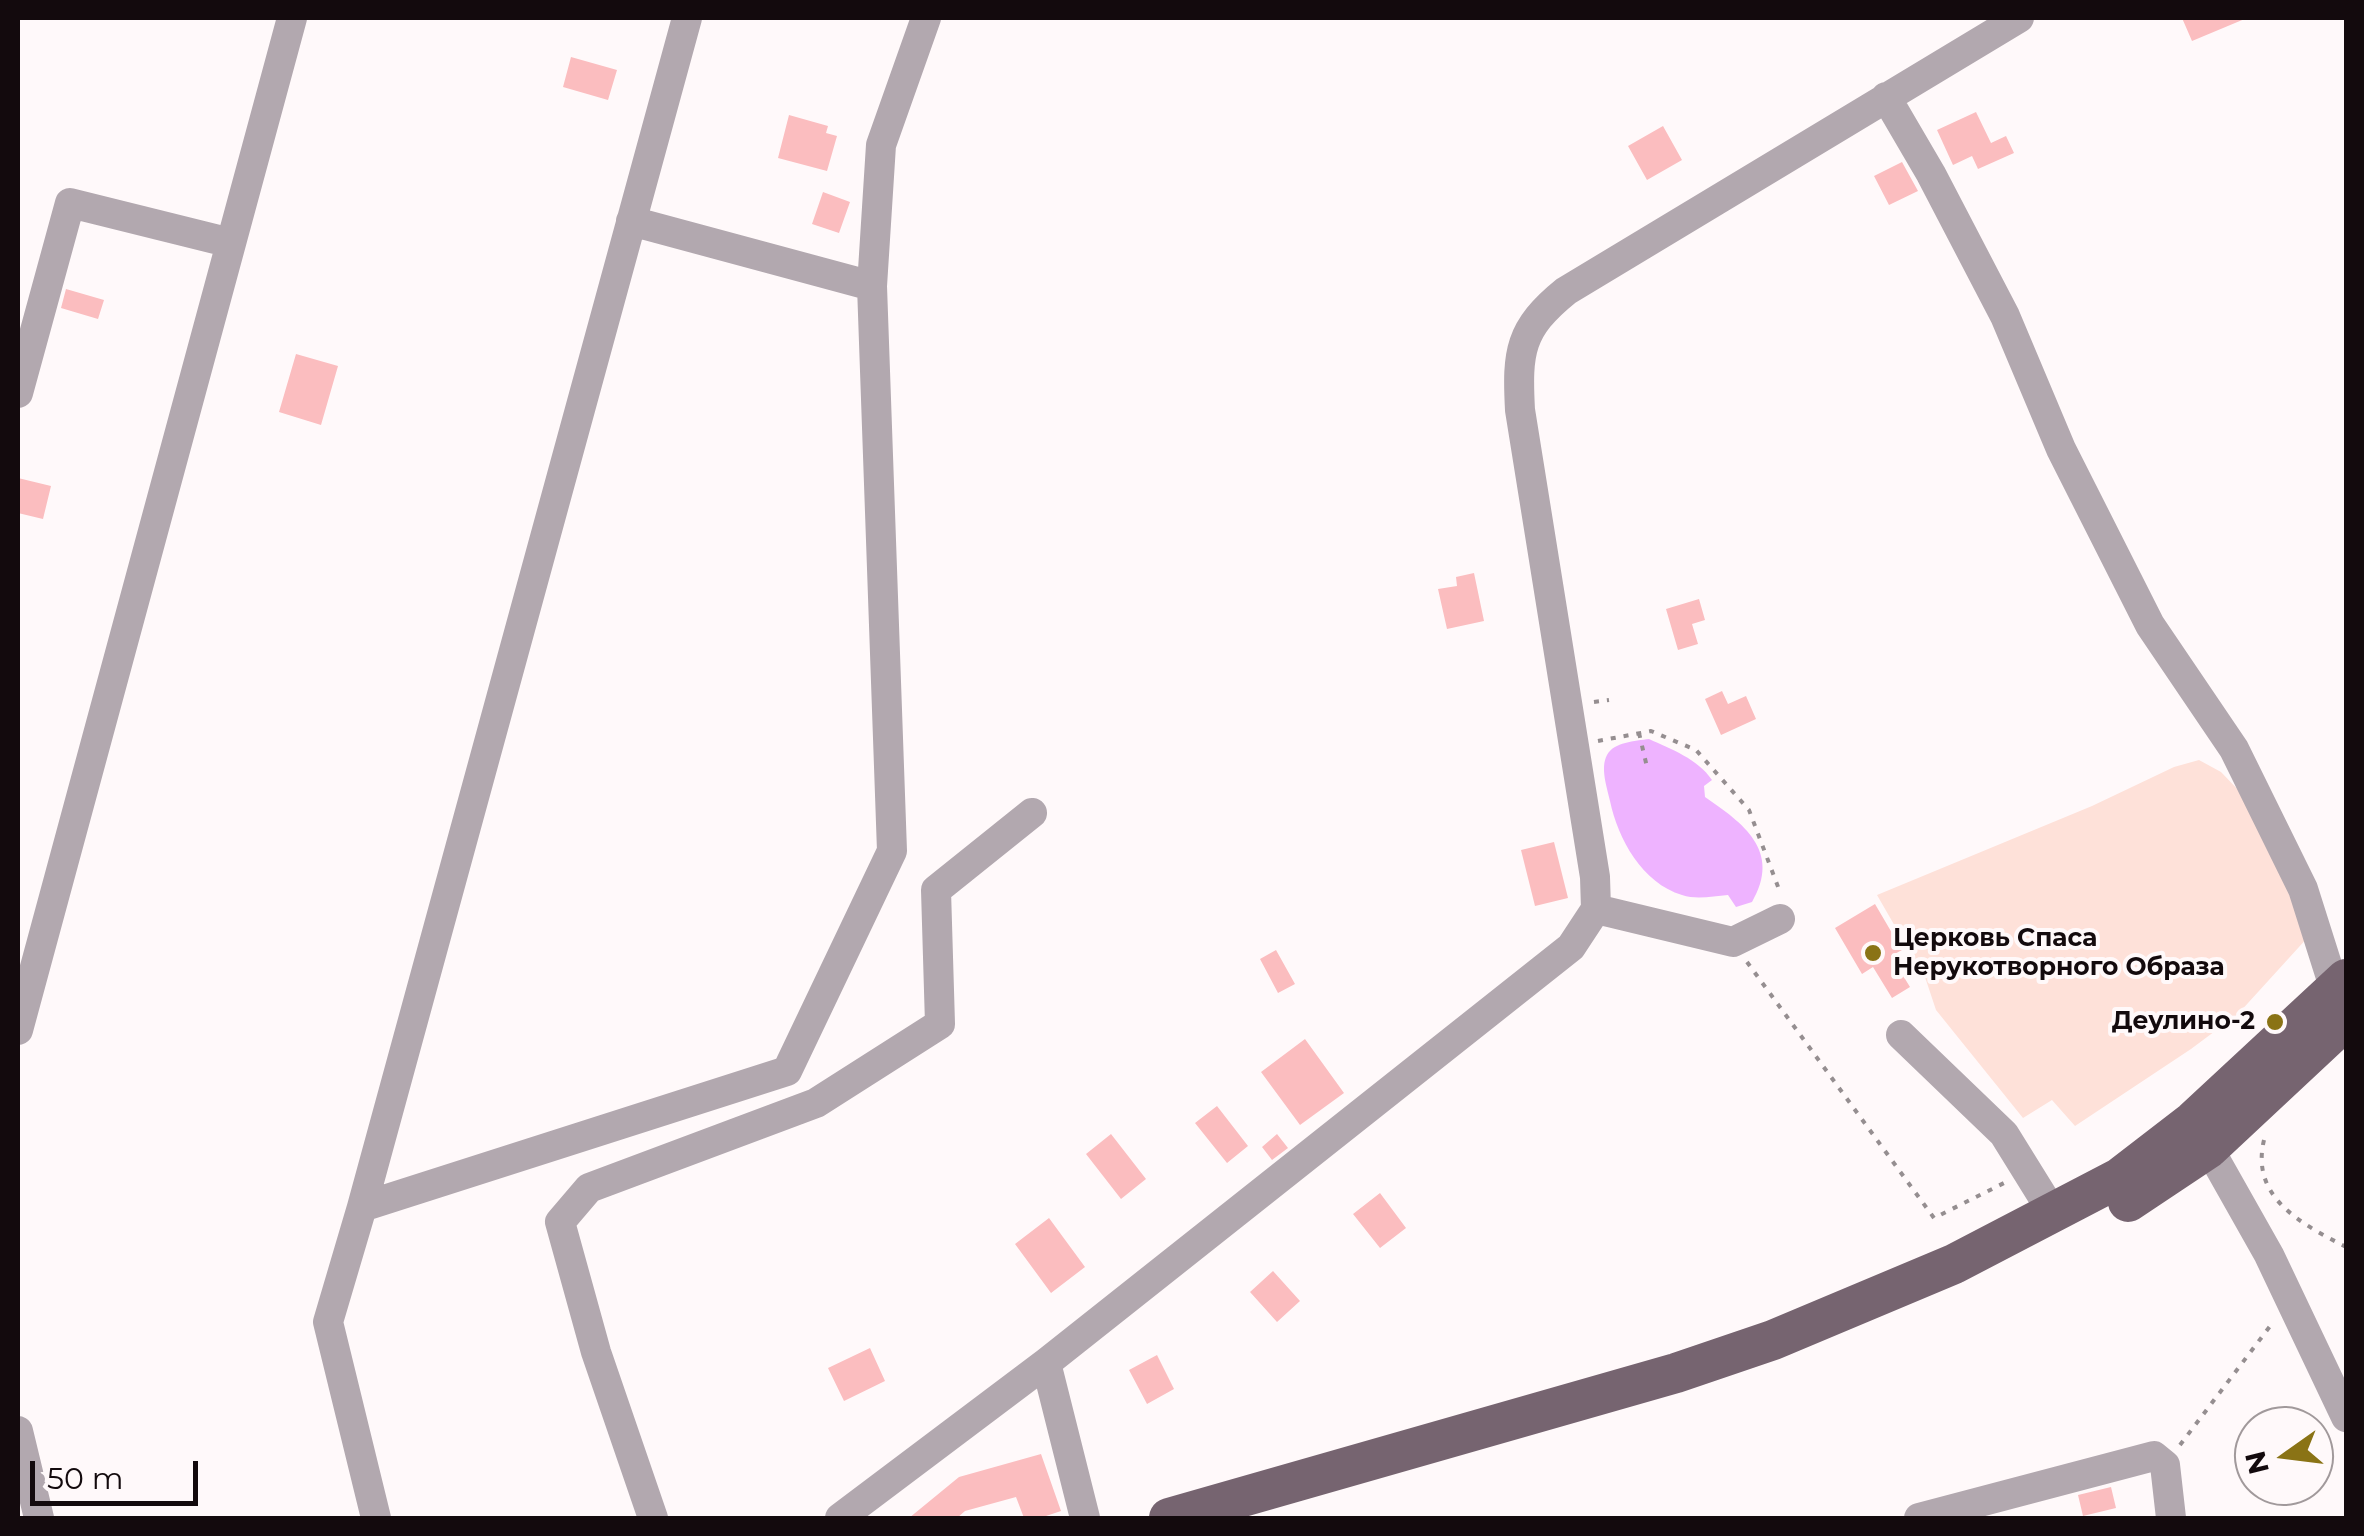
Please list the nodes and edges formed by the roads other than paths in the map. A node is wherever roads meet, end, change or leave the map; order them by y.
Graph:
1 (292, 18) edge
2 (687, 18) edge
3 (926, 18) edge
4 (2018, 18) edge
5 (1886, 96) junction
6 (630, 221) junction
7 (231, 243) junction
8 (872, 286) junction
9 (18, 393) edge
10 (1032, 813) dead end
11 (1596, 909) junction
12 (1780, 919) road end
13 (2343, 996) edge
14 (18, 1030) edge
15 (1901, 1035) dead end
16 (2201, 1134) junction
17 (362, 1207) junction
18 (2053, 1214) junction
19 (1046, 1363) junction
20 (2346, 1417) edge
21 (18, 1431) edge
22 (39, 1518) edge
23 (376, 1518) edge
24 (654, 1518) edge
25 (840, 1518) edge
26 (1085, 1518) edge
27 (1169, 1518) edge
28 (1247, 1518) edge
29 (1919, 1518) edge
30 (2171, 1518) edge

1 - 7 street
2 - 6 street
3 - 8 street
4 - 5 street
5 - 11 street
5 - 13 street
6 - 8 street
6 - 17 street
7 - 9 street
7 - 14 street
8 - 17 street
10 - 24 street
11 - 12 street
11 - 19 street
13 - 16 main road
15 - 18 street
16 - 18 main road
16 - 20 street
16 - 28 main road
17 - 23 street
18 - 27 main road
19 - 25 street
19 - 26 street
21 - 22 street
29 - 30 street

